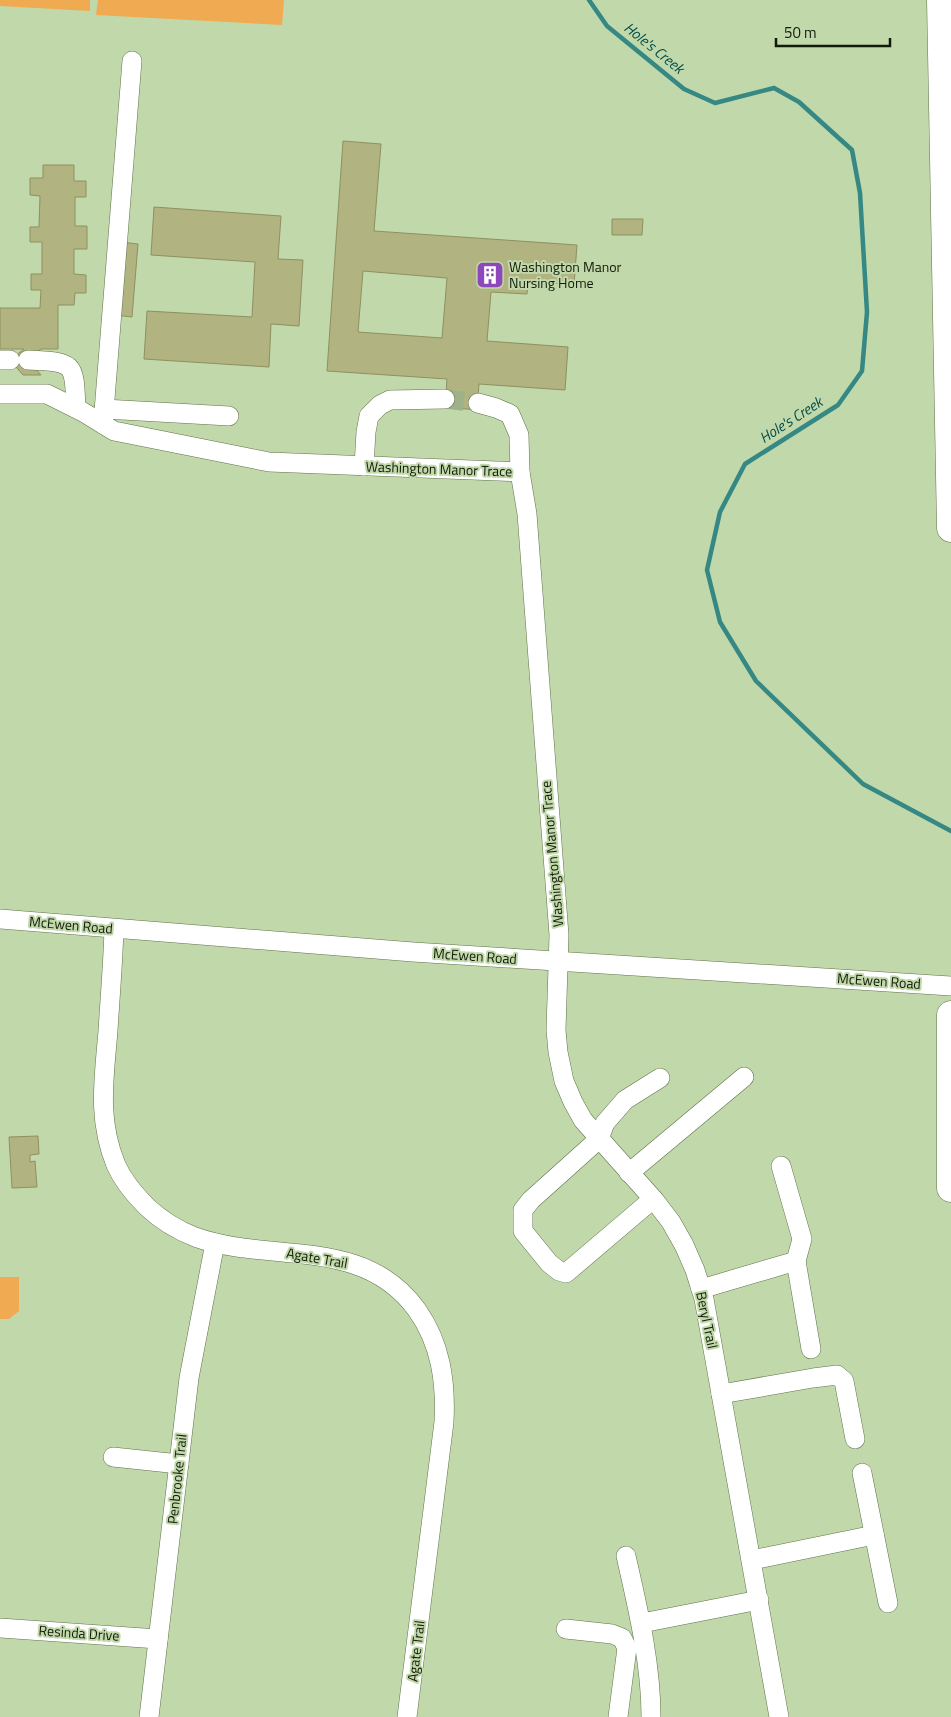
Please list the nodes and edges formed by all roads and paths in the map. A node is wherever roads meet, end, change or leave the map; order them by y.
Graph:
1 (941, 0) edge
2 (132, 61) dead end
3 (13, 360) edge
4 (0, 394) edge
5 (446, 399) tunnel mouth
6 (478, 403) tunnel mouth
7 (76, 408) junction
8 (229, 416) dead end
9 (103, 417) junction
10 (364, 466) junction
11 (520, 472) junction
12 (951, 528) edge
13 (0, 919) edge
14 (114, 929) junction
15 (558, 961) junction
16 (951, 986) edge
17 (951, 1015) edge
18 (744, 1077) dead end
19 (660, 1078) dead end
20 (599, 1139) junction
21 (781, 1166) dead end
22 (629, 1173) junction
23 (951, 1188) edge
24 (653, 1200) junction
25 (215, 1243) junction
26 (796, 1261) junction
27 (701, 1290) junction
28 (811, 1349) dead end
29 (721, 1394) junction
30 (855, 1440) dead end
31 (113, 1457) dead end
32 (179, 1464) junction
33 (862, 1473) dead end
34 (874, 1535) junction
35 (626, 1556) dead end
36 (752, 1560) junction
37 (759, 1600) junction
38 (888, 1603) dead end
39 (642, 1623) junction
40 (0, 1628) edge
41 (566, 1629) dead end
42 (158, 1638) junction
43 (149, 1717) edge
44 (407, 1717) edge
45 (618, 1717) edge
46 (651, 1717) edge
47 (779, 1717) edge

1 - 12 highway
2 - 9 street
3 - 7 street
4 - 7 street, Washington Manor Trace
5 - 10 street
6 - 11 street
7 - 9 street, Washington Manor Trace
8 - 9 street
9 - 10 street, Washington Manor Trace
10 - 11 street, Washington Manor Trace
11 - 15 street, Washington Manor Trace
13 - 14 street, McEwen Road
14 - 15 street, McEwen Road
14 - 25 street, Agate Trail
15 - 16 street, McEwen Road
15 - 20 street, Beryl Trail
17 - 23 highway
18 - 22 street
19 - 20 street
20 - 22 street, Beryl Trail
20 - 24 street
21 - 26 street
22 - 24 street, Beryl Trail
24 - 27 street, Beryl Trail
25 - 32 street, Penbrooke Trail
25 - 44 street, Agate Trail
26 - 27 street
26 - 28 street
27 - 29 street, Beryl Trail
29 - 30 street
29 - 36 street, Beryl Trail
31 - 32 street
32 - 42 street, Penbrooke Trail
33 - 34 street
34 - 36 street
34 - 38 street
35 - 39 street
36 - 37 street, Beryl Trail
37 - 39 street
37 - 47 street, Beryl Trail
39 - 46 street
40 - 42 street, Resinda Drive
41 - 45 street
42 - 43 street, Penbrooke Trail

